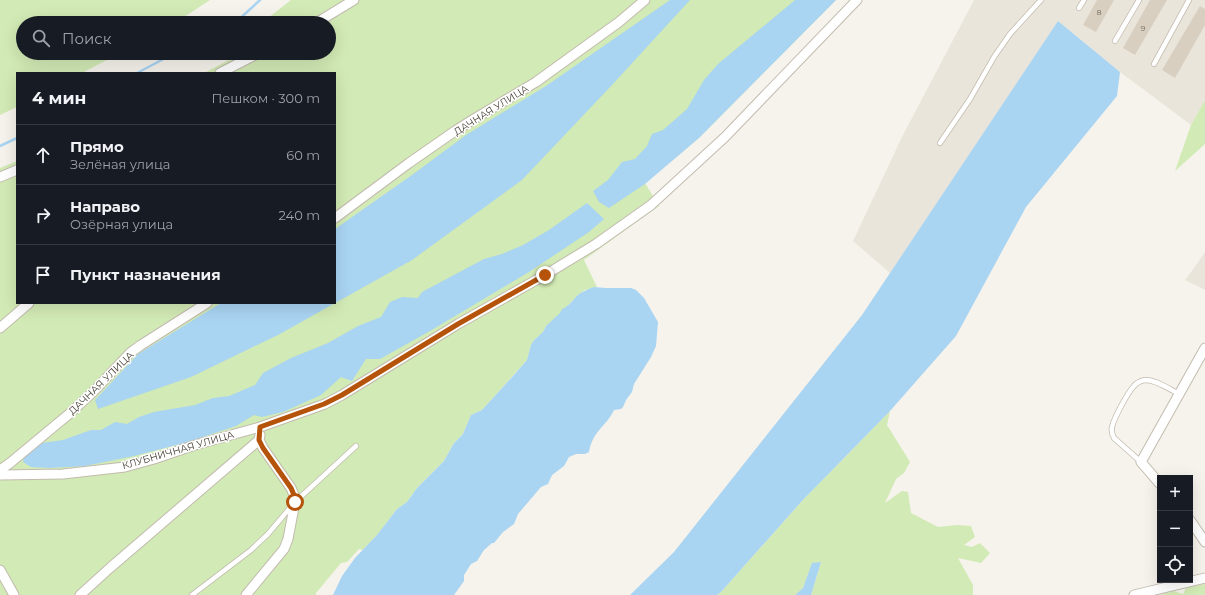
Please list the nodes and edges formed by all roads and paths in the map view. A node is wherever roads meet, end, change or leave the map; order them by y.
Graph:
1 (354, 0) edge
2 (645, 0) edge
3 (858, 0) edge
4 (1041, 0) edge
5 (1084, 0) edge
6 (1139, 0) edge
7 (1190, 0) edge
8 (1080, 8) dead end
9 (328, 16) edge
10 (1115, 41) dead end
11 (245, 60) edge
12 (1154, 64) dead end
13 (222, 72) edge
14 (940, 143) dead end
15 (16, 170) edge
16 (0, 177) edge
17 (336, 217) edge
18 (28, 304) edge
19 (205, 304) edge
20 (0, 328) edge
21 (1205, 348) edge
22 (1179, 394) junction
23 (260, 427) junction
24 (259, 440) junction
25 (356, 446) dead end
26 (1141, 462) junction
27 (0, 470) edge
28 (0, 475) edge
29 (1157, 481) edge
30 (295, 502) junction
31 (1193, 524) edge
32 (1205, 542) edge
33 (0, 570) edge
34 (1205, 578) edge
35 (14, 595) edge
36 (80, 595) edge
37 (192, 595) edge
38 (246, 595) edge
39 (1134, 595) edge

1 - 9 street
2 - 17 street, ДАЧНАЯ УЛИЦА
3 - 23 street, КЛУБНИЧНАЯ УЛИЦА
4 - 14 lane
5 - 8 lane
6 - 10 lane
7 - 12 lane
11 - 13 street
15 - 16 street
18 - 20 street
19 - 27 street, ДАЧНАЯ УЛИЦА
21 - 22 street
22 - 26 street
22 - 26 lane
23 - 24 street
23 - 28 street, КЛУБНИЧНАЯ УЛИЦА
24 - 30 street
24 - 36 street
25 - 30 lane
26 - 29 street
30 - 37 lane
30 - 38 street
31 - 32 street
33 - 35 street
34 - 39 street

